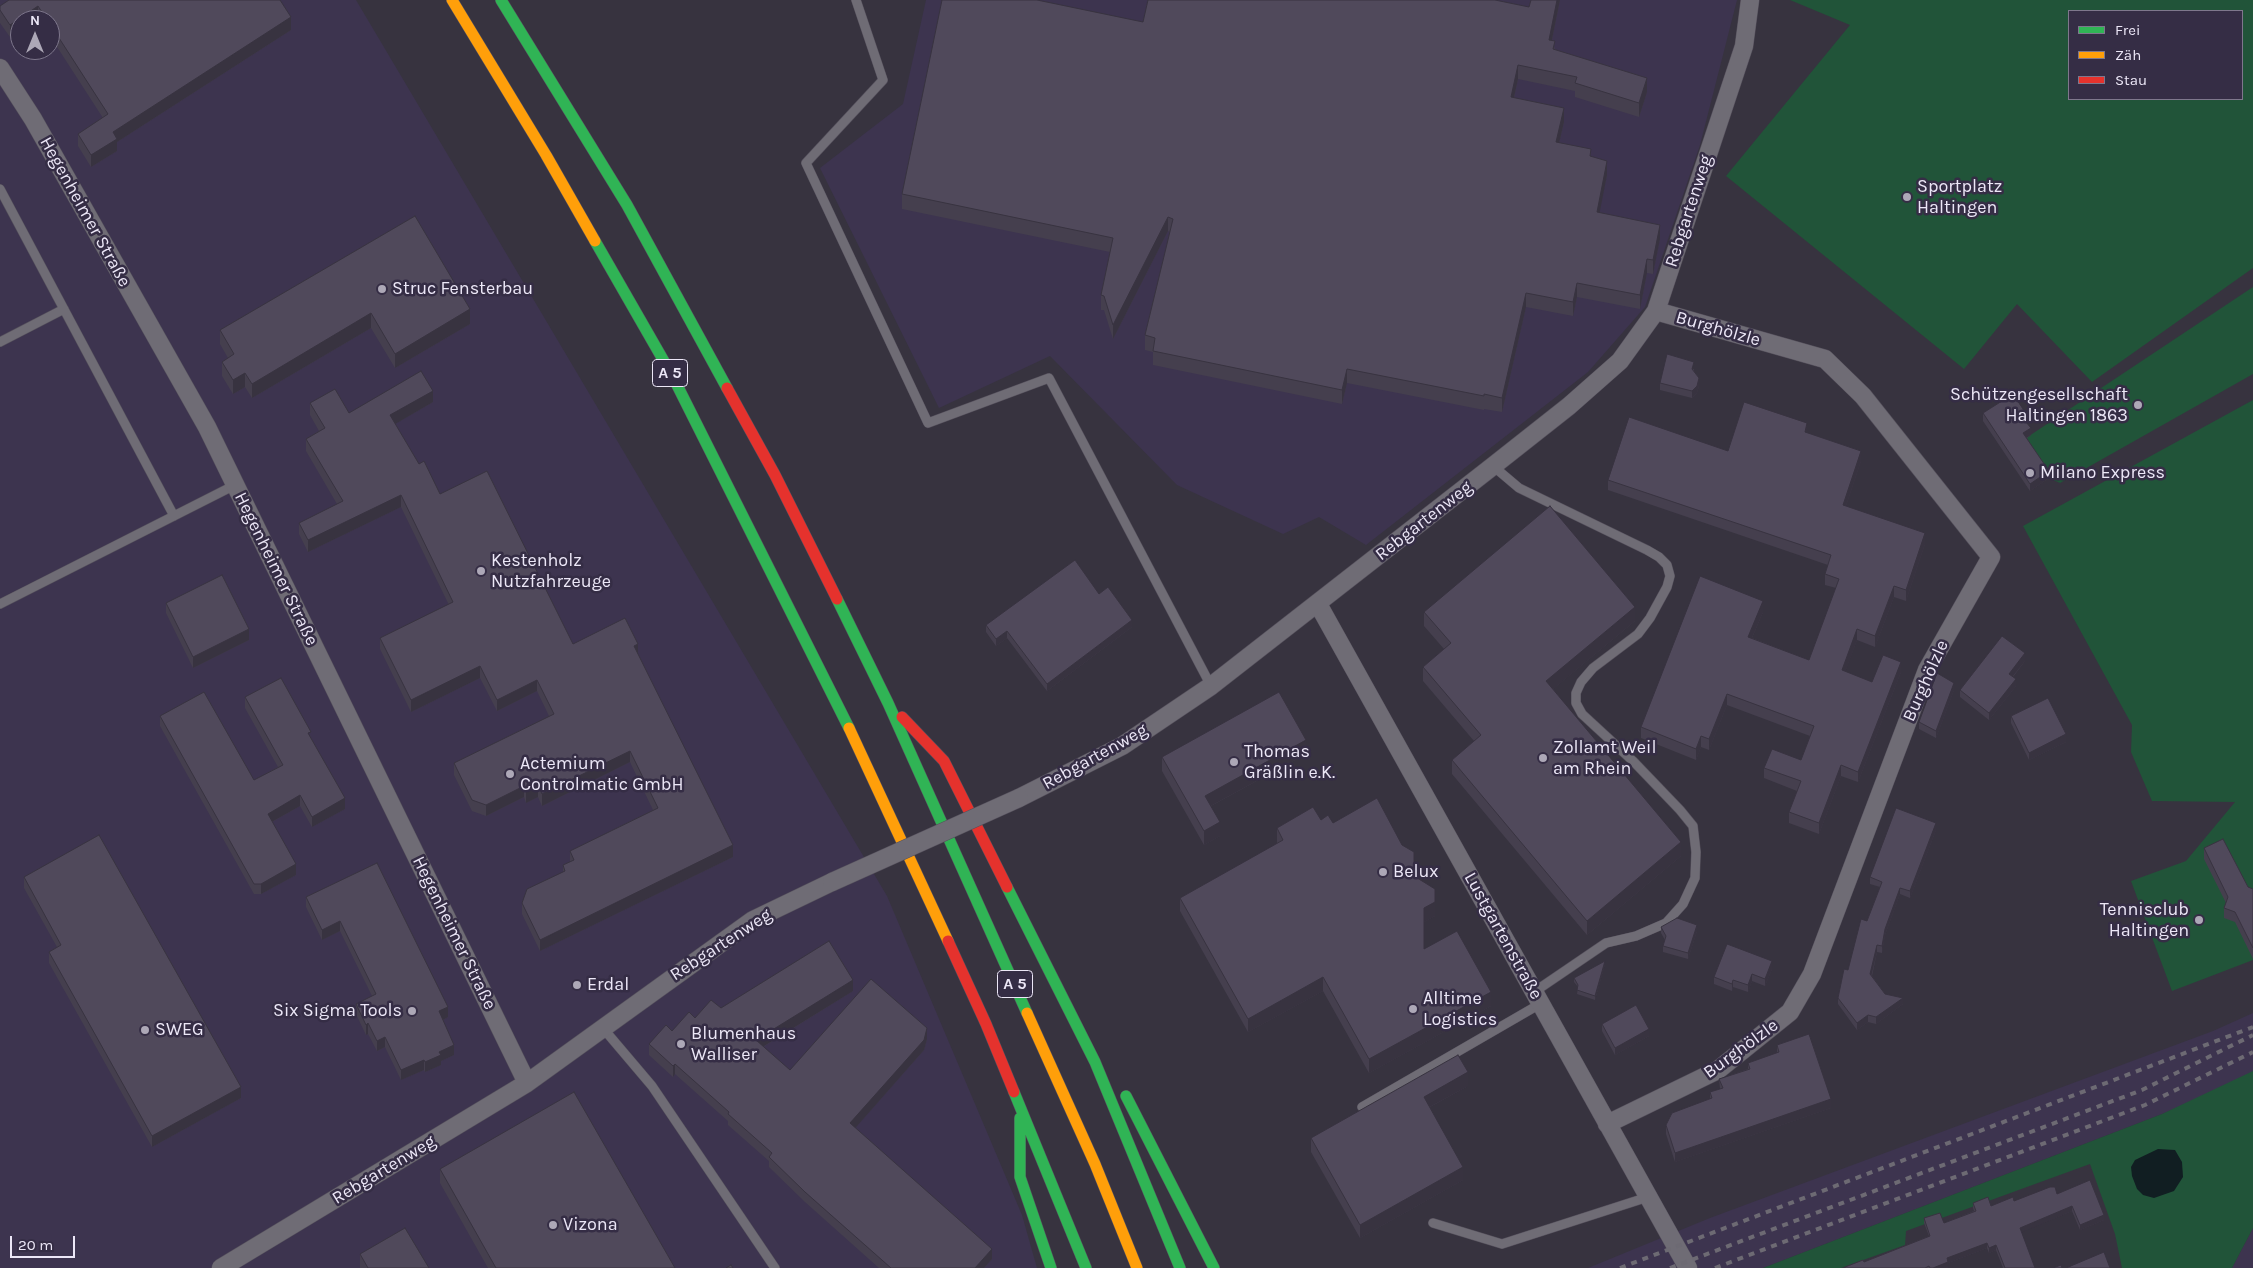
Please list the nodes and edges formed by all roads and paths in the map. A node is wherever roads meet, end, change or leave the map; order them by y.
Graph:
1 (452, 0) edge
2 (501, 0) edge
3 (856, 0) edge
4 (1750, 0) edge
5 (0, 68) edge
6 (0, 189) edge
7 (64, 309) junction
8 (1656, 311) junction
9 (0, 342) edge
10 (1493, 466) junction
11 (235, 485) junction
12 (174, 516) junction
13 (0, 604) edge
14 (1318, 604) junction
15 (1212, 686) junction
16 (888, 703) junction
17 (1537, 998) junction
18 (602, 1027) junction
19 (1095, 1062) junction
20 (527, 1083) junction
21 (1020, 1104) junction
22 (1362, 1107) edge
23 (1607, 1124) junction
24 (1648, 1197) junction
25 (1433, 1223) dead end
26 (221, 1268) edge
27 (775, 1268) edge
28 (1052, 1268) edge
29 (1086, 1268) edge
30 (1137, 1268) edge
31 (1180, 1268) edge
32 (1214, 1268) edge
33 (1688, 1268) edge

1 - 21 highway, A 5
2 - 16 highway, A 5
3 - 15 lane
4 - 8 street, Rebgartenweg
5 - 11 street, Hegenheimer Straße
6 - 7 lane
7 - 9 lane
7 - 12 lane
8 - 10 street, Rebgartenweg
8 - 23 street, Burghölzle
10 - 14 street, Rebgartenweg
10 - 17 lane
11 - 12 lane
11 - 20 street, Hegenheimer Straße
12 - 13 lane
14 - 15 street, Rebgartenweg
14 - 17 street, Lustgartenstraße
15 - 18 street, Rebgartenweg, bridge
16 - 19 highway
16 - 30 highway, A 5
17 - 22 lane
17 - 23 street, Lustgartenstraße
18 - 20 street, Rebgartenweg
18 - 27 lane
19 - 31 highway
19 - 32 highway
20 - 26 street, Rebgartenweg
21 - 28 highway
21 - 29 highway, A 5
23 - 24 street, Lustgartenstraße
24 - 25 lane
24 - 33 street, Lustgartenstraße

